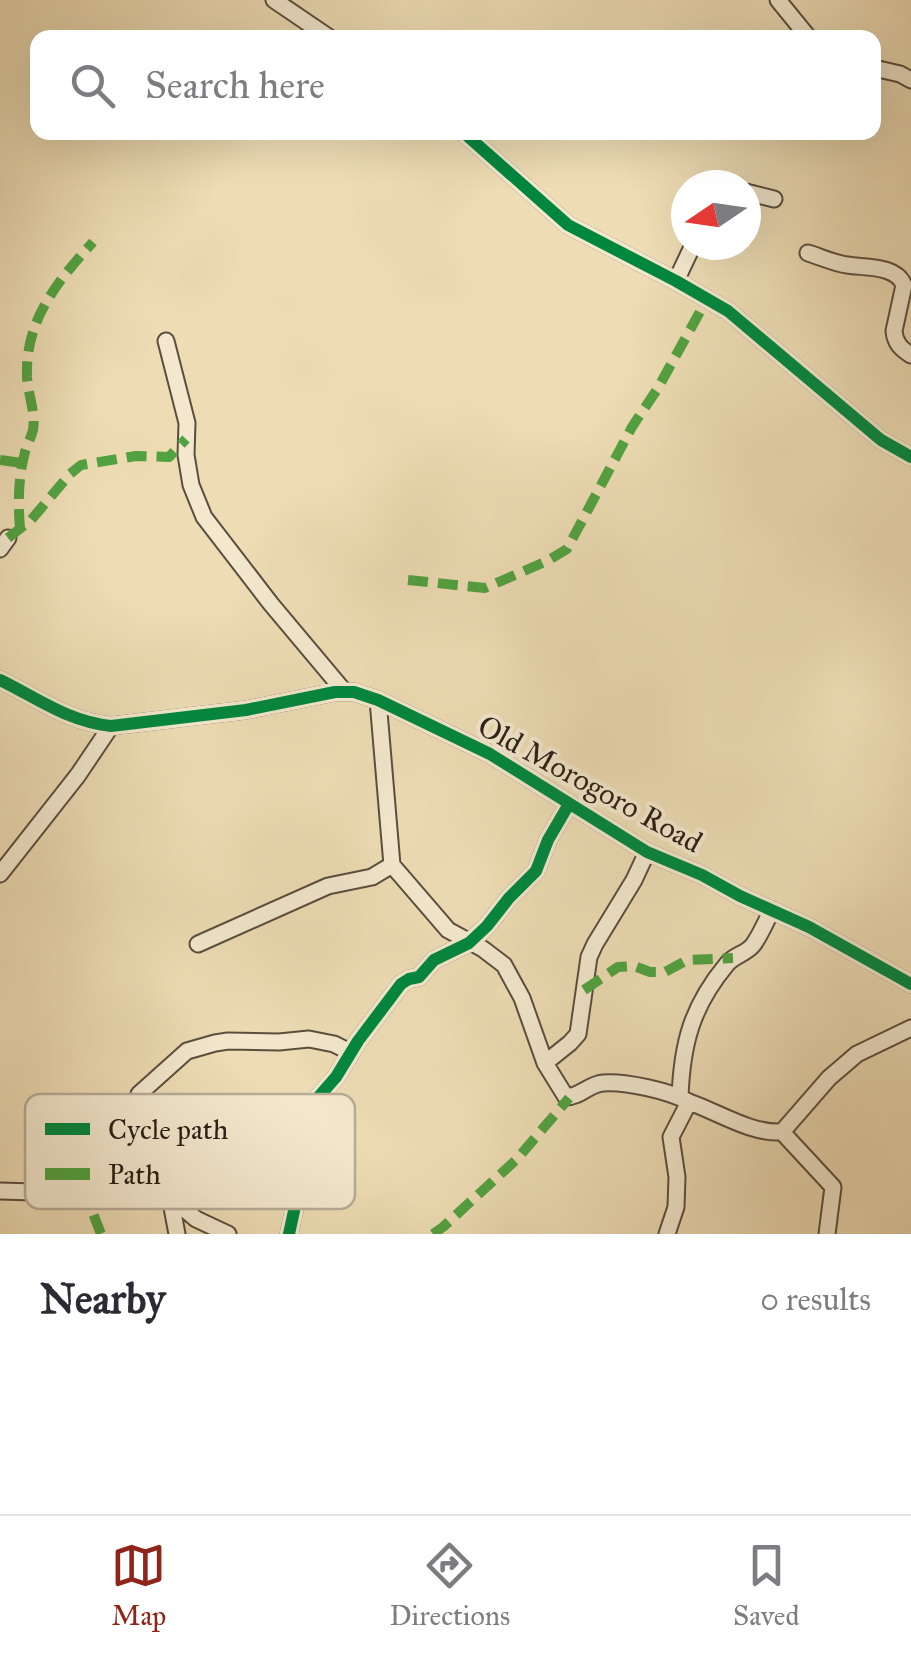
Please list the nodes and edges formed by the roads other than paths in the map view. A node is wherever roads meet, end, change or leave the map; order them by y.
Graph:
1 (274, 0) edge
2 (778, 0) edge
3 (318, 30) edge
4 (802, 30) edge
5 (881, 70) edge
6 (911, 80) edge
7 (472, 140) edge
8 (761, 196) edge
9 (774, 199) dead end
10 (808, 253) dead end
11 (686, 260) edge
12 (676, 281) junction
13 (166, 341) dead end
14 (911, 355) edge
15 (911, 457) edge
16 (0, 680) edge
17 (344, 691) junction
18 (378, 700) junction
19 (110, 726) junction
20 (569, 804) junction
21 (647, 852) junction
22 (392, 864) junction
23 (0, 874) edge
24 (772, 910) junction
25 (468, 943) junction
26 (198, 944) dead end
27 (911, 984) edge
28 (911, 1028) edge
29 (350, 1052) junction
30 (545, 1063) junction
31 (139, 1094) dead end
32 (322, 1094) edge
33 (684, 1100) junction
34 (782, 1132) junction
35 (0, 1191) edge
36 (25, 1192) edge
37 (172, 1209) edge
38 (184, 1209) edge
39 (294, 1209) edge
40 (177, 1234) edge
41 (228, 1234) edge
42 (289, 1234) edge
43 (666, 1234) edge
44 (827, 1234) edge

1 - 3 street
2 - 4 street
5 - 6 street
7 - 12 street
8 - 9 street
10 - 14 street
11 - 12 street
12 - 15 street
13 - 17 street
16 - 19 street, Old Morogoro Road
17 - 18 street, Old Morogoro Road
17 - 19 street, Old Morogoro Road
18 - 20 street, Old Morogoro Road
18 - 22 street
19 - 23 street
20 - 21 street, Old Morogoro Road
20 - 25 street
21 - 24 street, Old Morogoro Road
21 - 30 street
22 - 25 street
22 - 26 street
24 - 27 street, Old Morogoro Road
24 - 33 street
25 - 29 street
25 - 30 street
28 - 34 street
29 - 31 street
29 - 32 street
30 - 33 street
33 - 34 street
33 - 43 street
34 - 44 street
35 - 36 street
37 - 40 street
38 - 41 street
39 - 42 street

